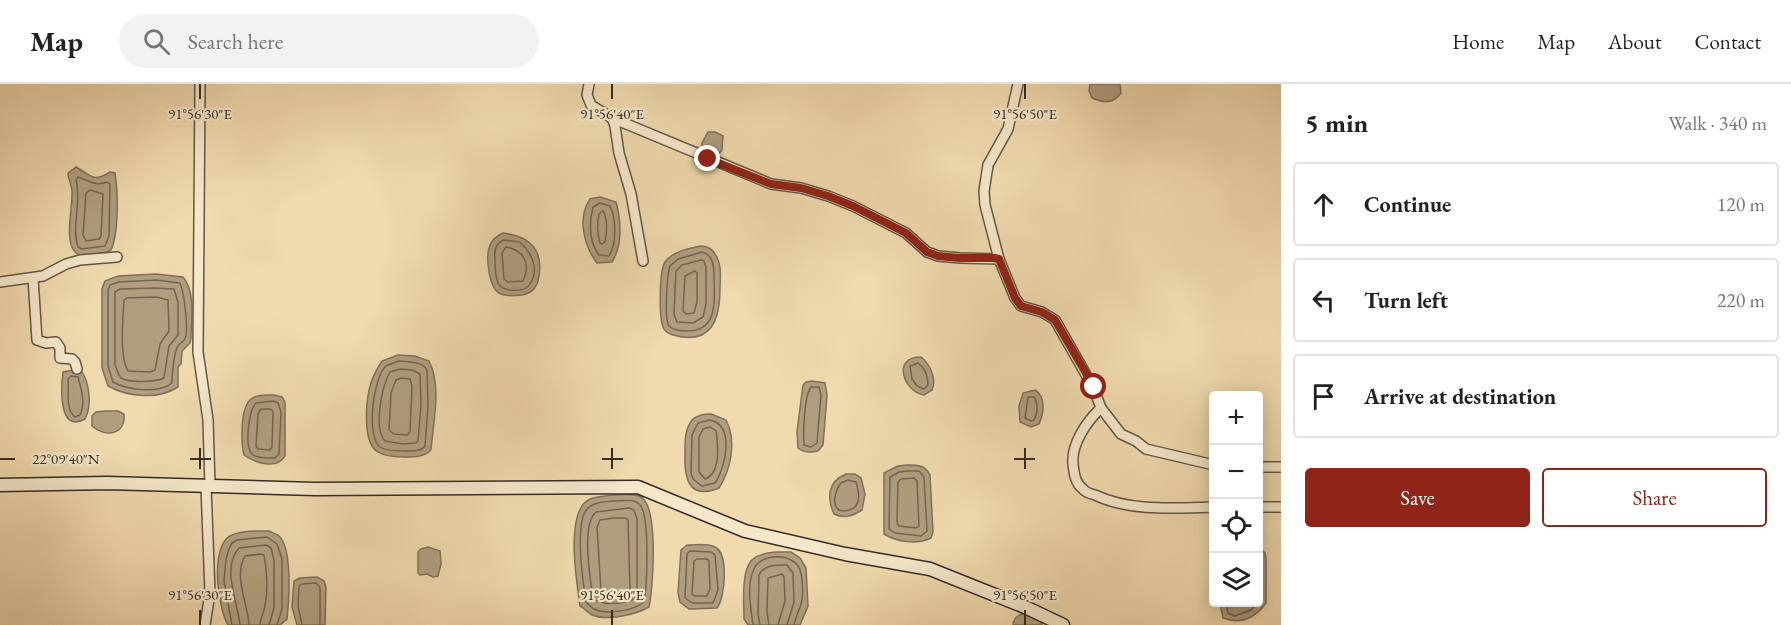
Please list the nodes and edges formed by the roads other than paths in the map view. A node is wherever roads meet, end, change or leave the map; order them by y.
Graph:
1 (200, 84) edge
2 (589, 84) edge
3 (1018, 84) edge
4 (612, 118) junction
5 (117, 257) dead end
6 (999, 259) junction
7 (643, 261) dead end
8 (33, 278) junction
9 (0, 282) edge
10 (77, 369) dead end
11 (1101, 408) junction
12 (1209, 464) edge
13 (1263, 467) edge
14 (1281, 468) edge
15 (0, 485) edge
16 (208, 486) junction
17 (1209, 507) edge
18 (1263, 507) edge
19 (1281, 507) edge
20 (205, 625) edge
21 (1063, 625) edge

1 - 16 street
2 - 4 street
3 - 6 street
4 - 6 street
4 - 7 street
5 - 8 street
6 - 11 street
8 - 9 street
8 - 10 street
11 - 12 street
11 - 17 street
13 - 14 street
15 - 16 street
16 - 20 street
16 - 21 street
18 - 19 street

